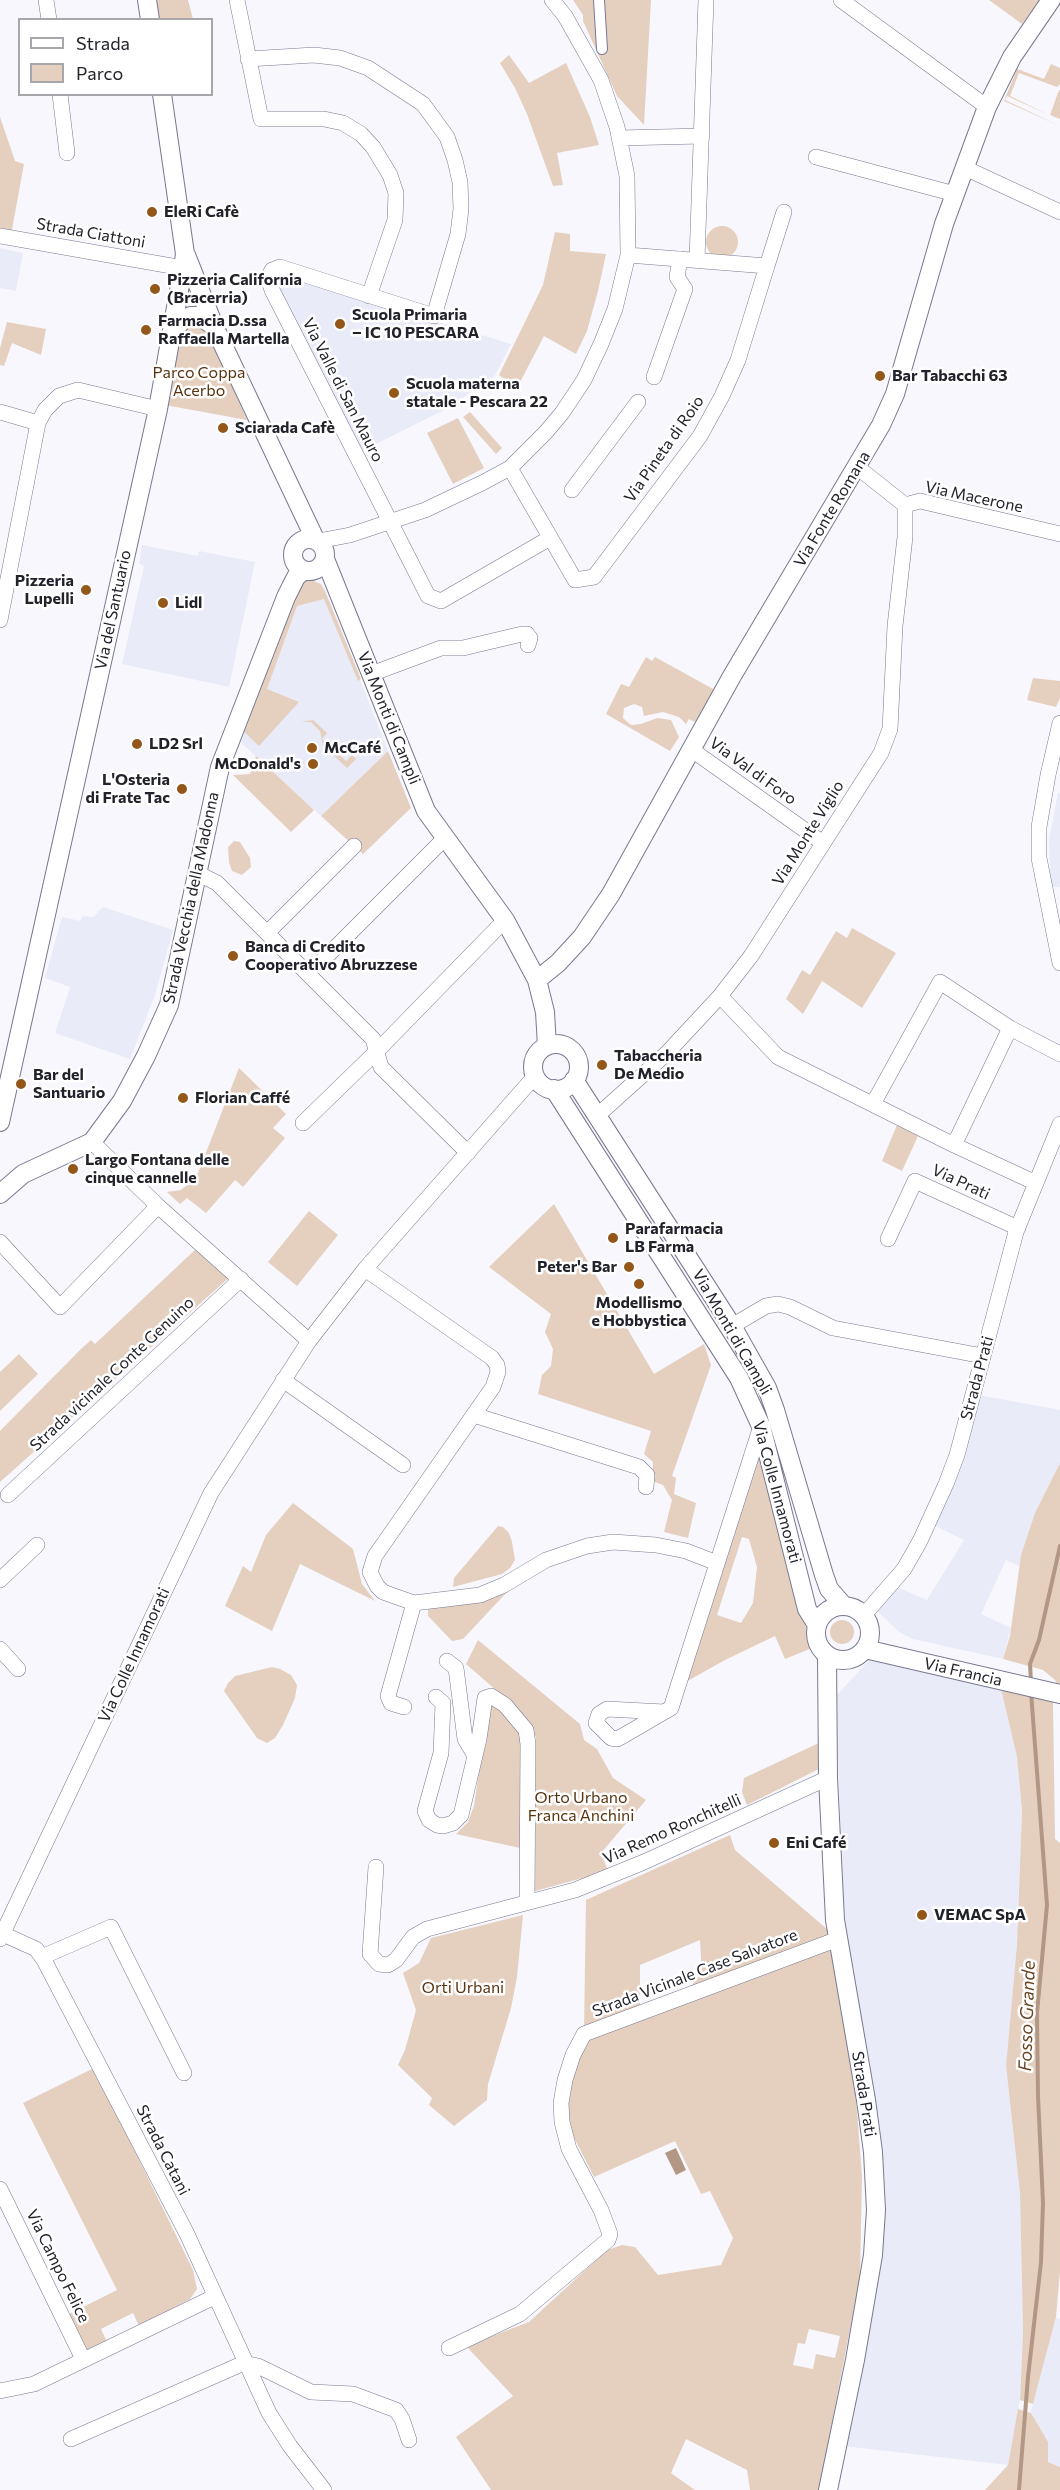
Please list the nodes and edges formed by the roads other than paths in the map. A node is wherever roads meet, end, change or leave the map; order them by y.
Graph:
1 (46, 0) edge
2 (147, 0) edge
3 (237, 0) edge
4 (552, 0) edge
5 (599, 0) edge
6 (706, 0) edge
7 (841, 0) edge
8 (1051, 0) edge
9 (49, 18) edge
10 (150, 18) edge
11 (602, 49) dead end
12 (248, 59) junction
13 (60, 96) edge
14 (162, 96) edge
15 (987, 107) junction
16 (702, 136) junction
17 (619, 138) junction
18 (67, 153) dead end
19 (816, 157) dead end
20 (965, 168) junction
21 (955, 194) junction
22 (784, 212) dead end
23 (1060, 212) edge
24 (0, 236) edge
25 (628, 255) junction
26 (680, 259) junction
27 (697, 260) junction
28 (184, 264) junction
29 (767, 266) junction
30 (369, 296) junction
31 (214, 326) junction
32 (173, 333) junction
33 (654, 377) dead end
34 (638, 402) dead end
35 (158, 409) junction
36 (0, 412) edge
37 (38, 423) junction
38 (857, 466) junction
39 (510, 468) junction
40 (572, 490) dead end
41 (905, 505) junction
42 (391, 521) junction
43 (1060, 534) edge
44 (550, 538) junction
45 (317, 556) junction
46 (0, 620) edge
47 (528, 645) dead end
48 (371, 674) junction
49 (1060, 723) edge
50 (692, 750) junction
51 (445, 838) junction
52 (823, 843) junction
53 (354, 846) dead end
54 (197, 873) junction
55 (505, 920) junction
56 (267, 933) junction
57 (320, 963) dead end
58 (1060, 963) edge
59 (537, 980) junction
60 (720, 996) junction
61 (1011, 1028) junction
62 (547, 1046) junction
63 (376, 1052) junction
64 (1060, 1054) edge
65 (535, 1076) junction
66 (574, 1080) junction
67 (554, 1089) junction
68 (873, 1104) junction
69 (598, 1115) junction
70 (0, 1122) edge
71 (303, 1123) dead end
72 (1060, 1124) edge
73 (92, 1142) junction
74 (954, 1145) junction
75 (468, 1153) junction
76 (0, 1174) edge
77 (18, 1177) junction
78 (1036, 1183) junction
79 (0, 1194) edge
80 (158, 1206) junction
81 (1018, 1228) junction
82 (888, 1239) dead end
83 (0, 1242) edge
84 (365, 1269) junction
85 (241, 1280) junction
86 (732, 1326) junction
87 (309, 1341) junction
88 (983, 1356) junction
89 (283, 1380) junction
90 (474, 1415) junction
91 (761, 1426) junction
92 (403, 1465) dead end
93 (646, 1487) dead end
94 (8, 1495) dead end
95 (37, 1545) dead end
96 (717, 1563) junction
97 (0, 1580) edge
98 (414, 1603) junction
99 (843, 1605) junction
100 (864, 1616) junction
101 (817, 1625) junction
102 (0, 1649) edge
103 (859, 1654) junction
104 (827, 1655) junction
105 (447, 1661) dead end
106 (18, 1669) dead end
107 (1053, 1693) edge
108 (828, 1696) junction
109 (436, 1697) dead end
110 (404, 1707) dead end
111 (664, 1712) dead end
112 (475, 1755) junction
113 (828, 1778) junction
114 (376, 1867) dead end
115 (526, 1902) junction
116 (1, 1936) edge
117 (838, 1939) junction
118 (42, 1957) junction
119 (184, 2073) dead end
120 (0, 2189) edge
121 (214, 2297) junction
122 (449, 2348) dead end
123 (83, 2359) junction
124 (244, 2363) junction
125 (0, 2391) edge
126 (71, 2439) dead end
127 (409, 2440) dead end
128 (324, 2490) edge
129 (828, 2490) edge

1 - 9 street
2 - 10 street
3 - 12 street
4 - 17 street
5 - 11 street
6 - 16 street
7 - 15 street
8 - 15 street, Via Fonte Romana
12 - 30 street
12 - 30 street, Via Valle di San Mauro
13 - 18 street
14 - 28 street, Via del Santuario
15 - 20 street, Via Fonte Romana
16 - 17 street
16 - 27 street
17 - 25 street
19 - 21 street
20 - 21 street, Via Fonte Romana
20 - 23 street
21 - 38 street, Via Fonte Romana
22 - 29 street, Via Pineta di Roio
24 - 28 street, Strada Ciattoni
25 - 26 street
25 - 39 street
26 - 27 street
26 - 33 street
27 - 29 street
28 - 31 street, Via Monti di Campli
28 - 32 street, Via del Santuario
29 - 44 street, Via Pineta di Roio
30 - 42 street, Via Valle di San Mauro
31 - 32 street
31 - 45 street, Via Monti di Campli
32 - 35 street, Via del Santuario
34 - 40 street
35 - 37 street
35 - 70 street, Via del Santuario
36 - 37 street
37 - 46 street
38 - 41 street, Via Macerone
38 - 50 street, Via Fonte Romana
39 - 42 street
39 - 44 street, Via Pineta di Roio
41 - 43 street, Via Macerone
41 - 52 street, Via Monte Viglio
42 - 44 street
42 - 45 street
45 - 48 street, Via Monti di Campli
45 - 54 street, Strada Vecchia della Madonna
47 - 48 street
48 - 51 street, Via Monti di Campli
49 - 58 street
50 - 52 street, Via Val di Foro
50 - 59 street, Via Fonte Romana
51 - 55 street, Via Monti di Campli
51 - 57 street
52 - 60 street, Via Monte Viglio
53 - 56 street
54 - 56 street
54 - 73 street, Strada Vecchia della Madonna
55 - 59 street, Via Monti di Campli
55 - 63 street
56 - 63 street
59 - 62 street, Via Monti di Campli
60 - 68 street
60 - 69 street, Via Monte Viglio
61 - 64 street
61 - 68 street
61 - 74 street
62 - 65 street
62 - 66 street
63 - 71 street
63 - 75 street
65 - 67 street
65 - 75 street, Via Colle Innamorati
66 - 67 street
66 - 69 street, Via Monti di Campli
67 - 91 street, Via Colle Innamorati
68 - 74 street
69 - 86 street, Via Monti di Campli
72 - 78 street, Strada Prati
73 - 77 street, Strada Vecchia della Madonna
73 - 80 street
74 - 78 street
75 - 84 street, Via Colle Innamorati
76 - 77 street
77 - 79 street, Strada Vecchia della Madonna
78 - 81 street, Strada Prati
80 - 83 street
80 - 85 street
81 - 82 street, Via Prati
81 - 88 street, Strada Prati
84 - 87 street, Via Colle Innamorati
84 - 90 street
85 - 87 street
85 - 94 street, Strada vicinale Conte Genuino
86 - 88 street
86 - 99 street, Via Monti di Campli
87 - 89 street, Via Colle Innamorati
88 - 100 street, Strada Prati
89 - 92 street
89 - 116 street, Via Colle Innamorati
90 - 93 street
90 - 98 street
91 - 96 street
91 - 101 street, Via Colle Innamorati
95 - 97 street
96 - 98 street
96 - 111 street
98 - 110 street
99 - 100 street
99 - 101 street
100 - 103 street
101 - 104 street
102 - 106 street
103 - 104 street
103 - 107 street, Via Francia
103 - 108 street
104 - 108 street, Strada Prati
105 - 112 street
108 - 113 street, Strada Prati
109 - 112 street
112 - 115 street
113 - 115 street, Via Remo Ronchitelli
113 - 117 street, Strada Prati
114 - 115 street, Via Remo Ronchitelli
116 - 118 street, Strada Catani
117 - 122 street, Strada Vicinale Case Salvatore
117 - 129 street, Strada Prati
118 - 119 street
118 - 121 street, Strada Catani
120 - 123 street, Via Campo Felice
121 - 123 street
121 - 124 street, Strada Catani
123 - 125 street
124 - 126 street
124 - 127 street
124 - 128 street, Strada Catani

